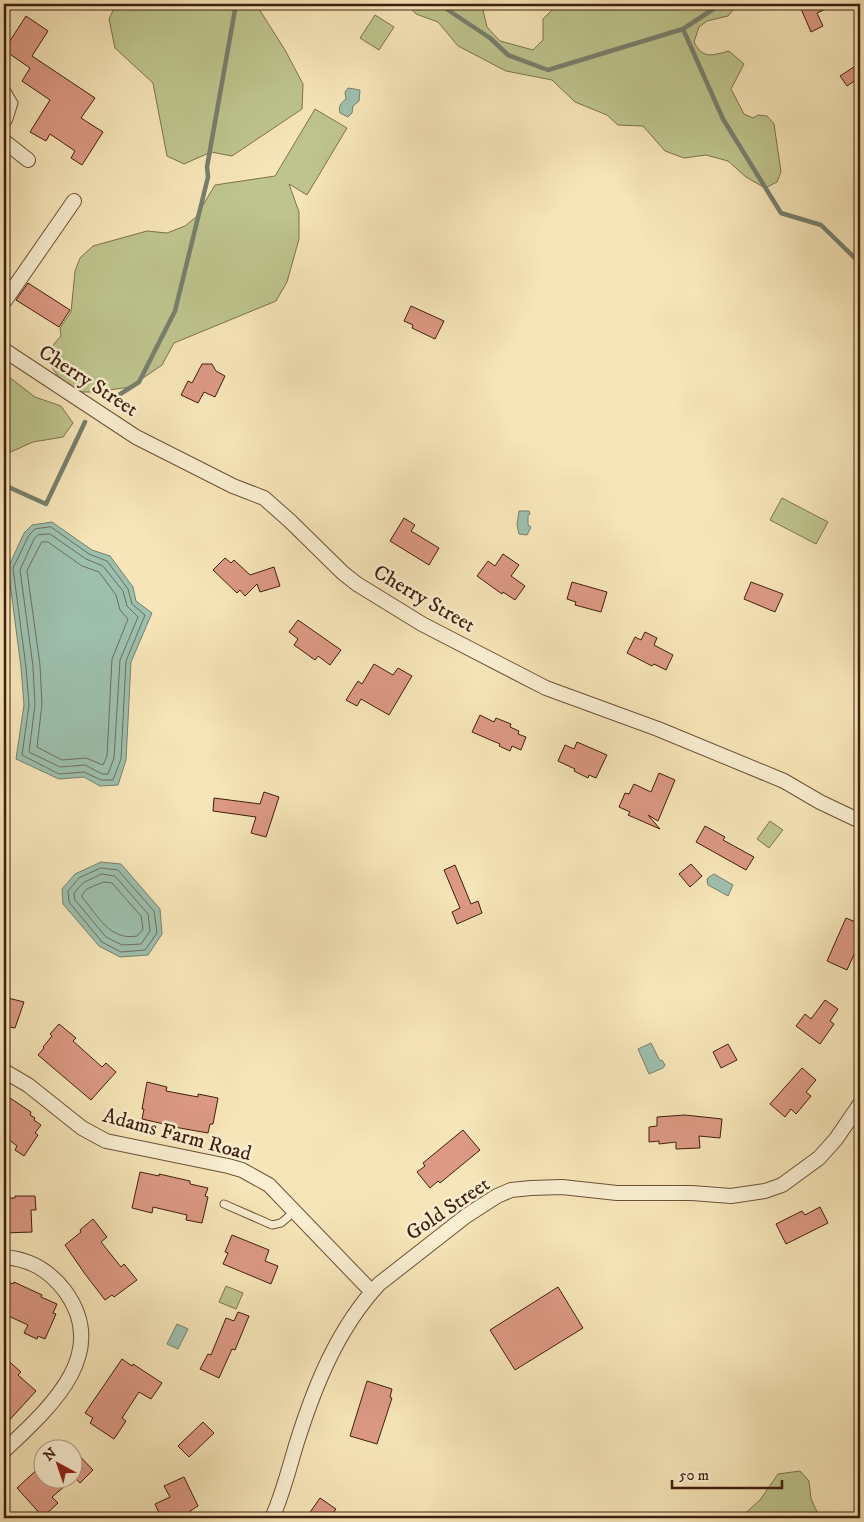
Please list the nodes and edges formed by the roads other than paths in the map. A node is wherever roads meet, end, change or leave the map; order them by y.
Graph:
1 (4, 86) edge
2 (4, 128) edge
3 (4, 141) edge
4 (28, 160) dead end
5 (74, 201) dead end
6 (4, 302) edge
7 (4, 350) edge
8 (860, 821) edge
9 (4, 1071) edge
10 (860, 1104) edge
11 (224, 1204) dead end
12 (295, 1211) junction
13 (4, 1257) edge
14 (372, 1292) junction
15 (4, 1452) edge
16 (272, 1518) edge

1 - 2 lane
3 - 4 street
5 - 6 street
7 - 8 street, Cherry Street
9 - 12 street, Adams Farm Road
10 - 14 street, Gold Street
11 - 12 lane
12 - 14 street, Adams Farm Road
13 - 15 street
14 - 16 street, Gold Street

